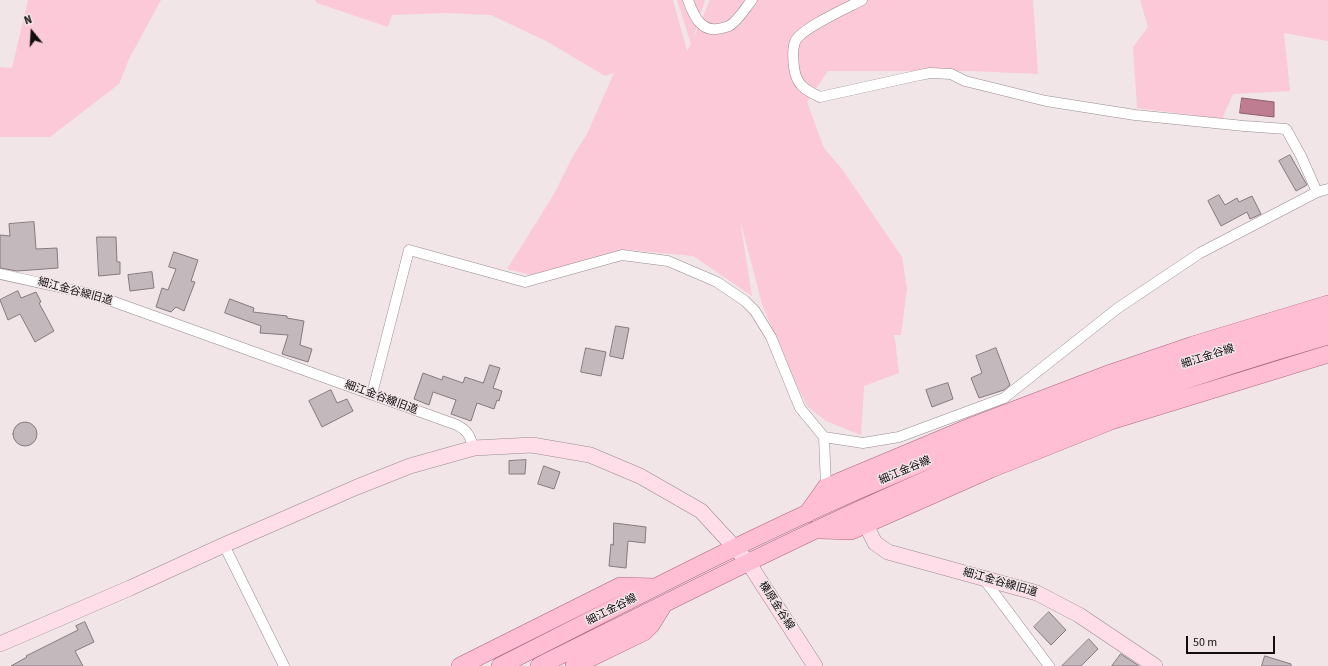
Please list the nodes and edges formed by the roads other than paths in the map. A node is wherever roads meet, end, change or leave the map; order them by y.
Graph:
1 (688, 0) edge
2 (752, 0) edge
3 (862, 0) edge
4 (1328, 189) edge
5 (1317, 192) junction
6 (0, 274) edge
7 (1328, 304) edge
8 (1328, 320) edge
9 (1328, 336) edge
10 (1328, 354) edge
11 (372, 394) junction
12 (824, 437) junction
13 (474, 448) junction
14 (826, 487) junction
15 (807, 514) junction
16 (866, 525) junction
17 (817, 530) junction
18 (224, 545) junction
19 (736, 548) junction
20 (748, 562) junction
21 (983, 578) junction
22 (657, 587) junction
23 (665, 604) junction
24 (0, 644) edge
25 (284, 666) edge
26 (460, 666) edge
27 (500, 666) edge
28 (539, 666) edge
29 (574, 666) edge
30 (815, 666) edge
31 (1049, 666) edge
32 (1156, 666) edge

1 - 2 street
3 - 5 street
4 - 5 street
5 - 12 street
6 - 11 street, 細江金谷線旧道
7 - 14 main road
8 - 15 main road, 細江金谷線
9 - 17 main road, 細江金谷線
10 - 16 main road
11 - 12 street
11 - 13 street, 細江金谷線旧道
12 - 14 street
13 - 18 street
13 - 19 street
14 - 15 main road
15 - 19 main road, 細江金谷線
16 - 17 main road
16 - 21 street, 細江金谷線旧道
17 - 20 main road, 細江金谷線
18 - 24 street
18 - 25 street
19 - 20 street, 榛原金谷線
19 - 22 main road, 細江金谷線
20 - 23 main road, 細江金谷線
20 - 30 street, 榛原金谷線
21 - 31 street
21 - 32 street, 細江金谷線旧道
22 - 26 main road
22 - 27 main road, 細江金谷線
23 - 28 main road, 細江金谷線
23 - 29 main road

